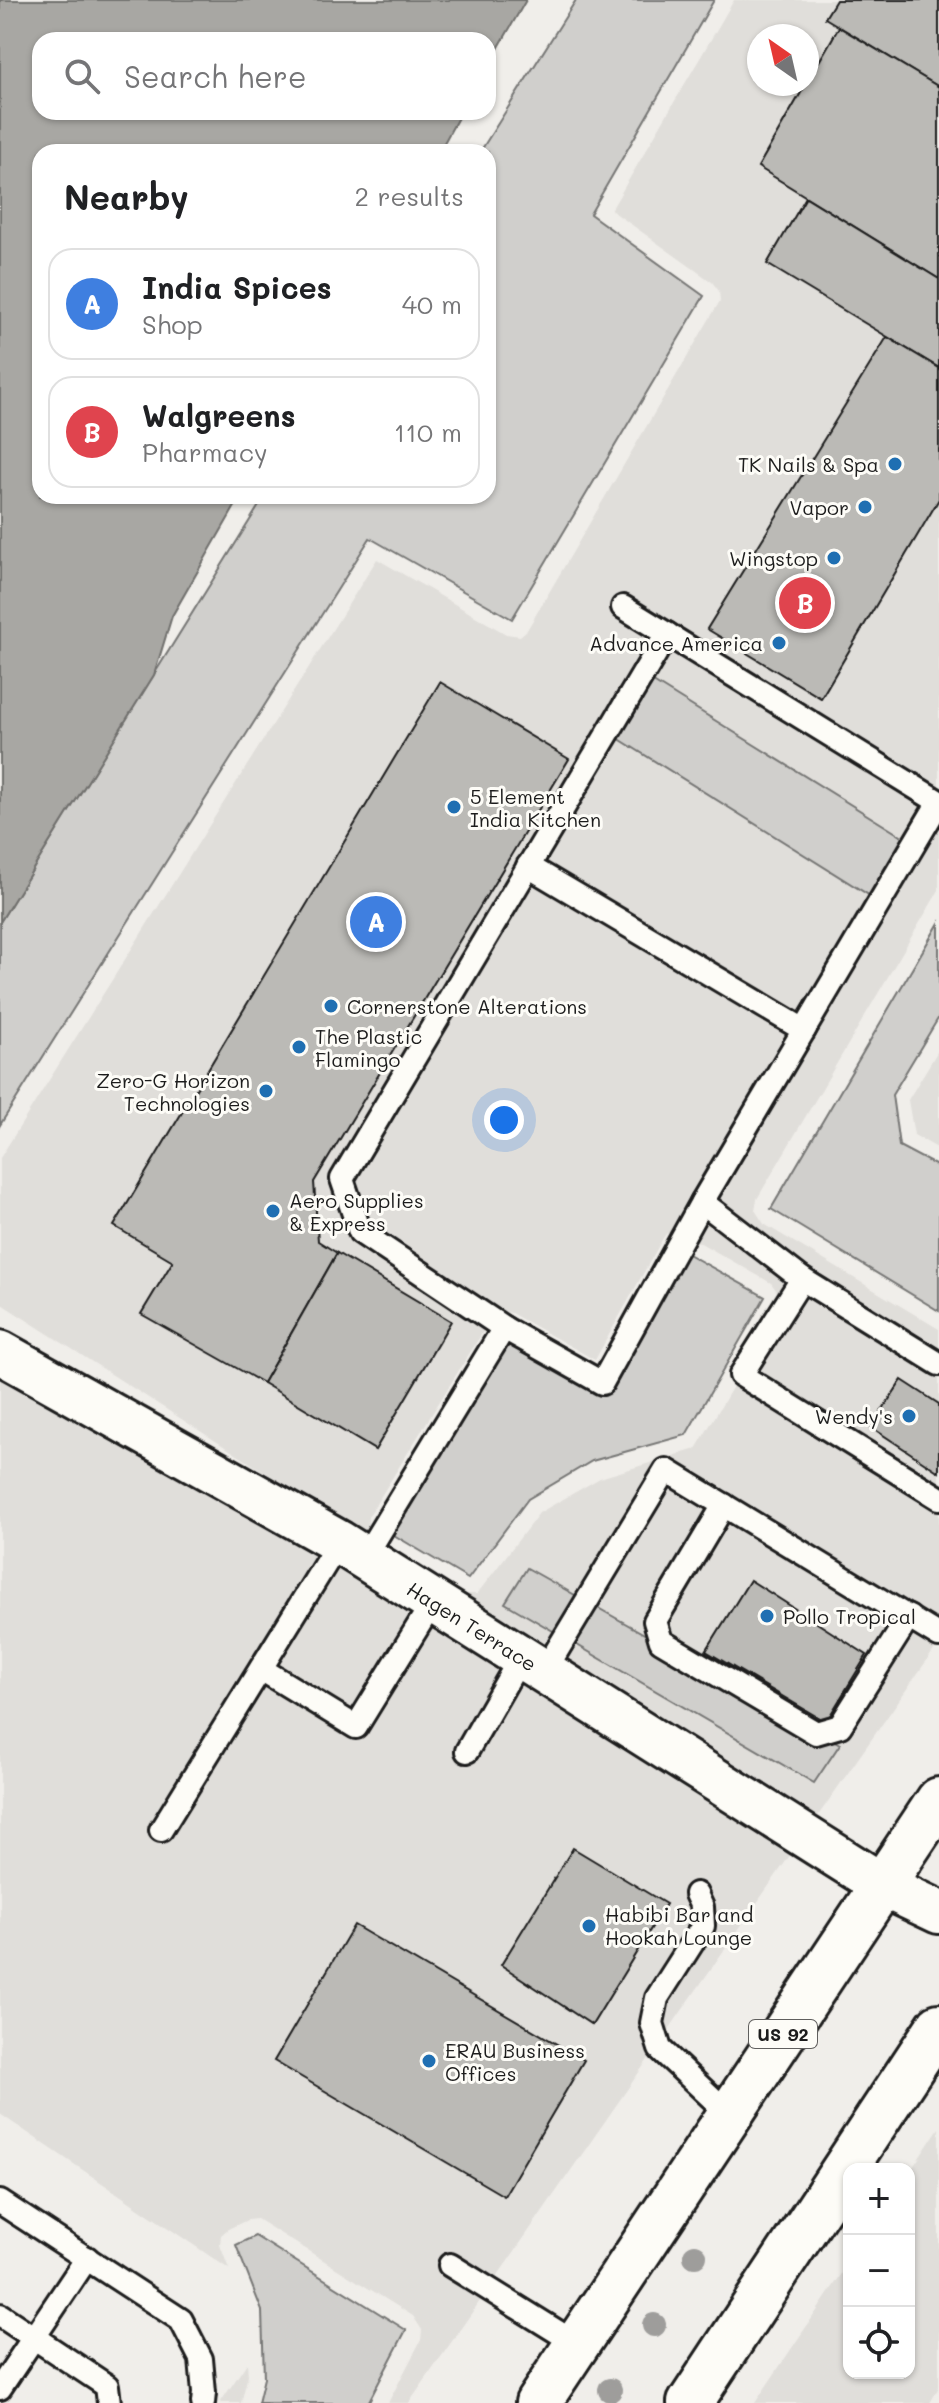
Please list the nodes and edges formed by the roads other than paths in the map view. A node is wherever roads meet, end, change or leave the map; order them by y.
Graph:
1 (623, 607) dead end
2 (667, 634) junction
3 (939, 802) edge
4 (528, 866) junction
5 (804, 1030) junction
6 (702, 1202) junction
7 (802, 1279) junction
8 (504, 1328) junction
9 (0, 1352) edge
10 (939, 1364) edge
11 (939, 1498) edge
12 (724, 1505) junction
13 (352, 1550) junction
14 (433, 1602) junction
15 (909, 1617) junction
16 (939, 1636) edge
17 (533, 1664) junction
18 (261, 1669) junction
19 (467, 1751) dead end
20 (939, 1800) edge
21 (161, 1830) dead end
22 (882, 1885) junction
23 (696, 1894) dead end
24 (939, 1912) edge
25 (939, 2026) edge
26 (730, 2115) junction
27 (0, 2202) edge
28 (87, 2258) junction
29 (450, 2265) dead end
30 (0, 2315) edge
31 (34, 2337) junction
32 (577, 2344) junction
33 (0, 2388) edge
34 (109, 2403) edge
35 (203, 2403) edge
36 (538, 2403) edge
37 (690, 2403) edge

1 - 2 lane
2 - 3 lane
2 - 4 lane
3 - 5 lane
4 - 5 lane
4 - 8 lane
5 - 6 lane
6 - 7 lane
6 - 8 lane
7 - 10 lane
7 - 11 lane
8 - 13 lane
9 - 13 street, Hagen Terrace
12 - 15 lane
12 - 15 lane
12 - 17 lane
13 - 14 street, Hagen Terrace
13 - 18 lane
14 - 17 street, Hagen Terrace
14 - 18 lane
15 - 16 lane
17 - 19 lane
17 - 22 street, Hagen Terrace
18 - 21 lane
20 - 22 main road, US 92
22 - 24 street, Hagen Terrace
22 - 26 main road, US 92
23 - 26 lane
25 - 37 main road
26 - 32 main road, US 92
27 - 28 lane
28 - 31 lane
28 - 35 lane
29 - 32 lane
30 - 31 lane
31 - 33 lane
31 - 34 lane
32 - 36 main road, US 92

